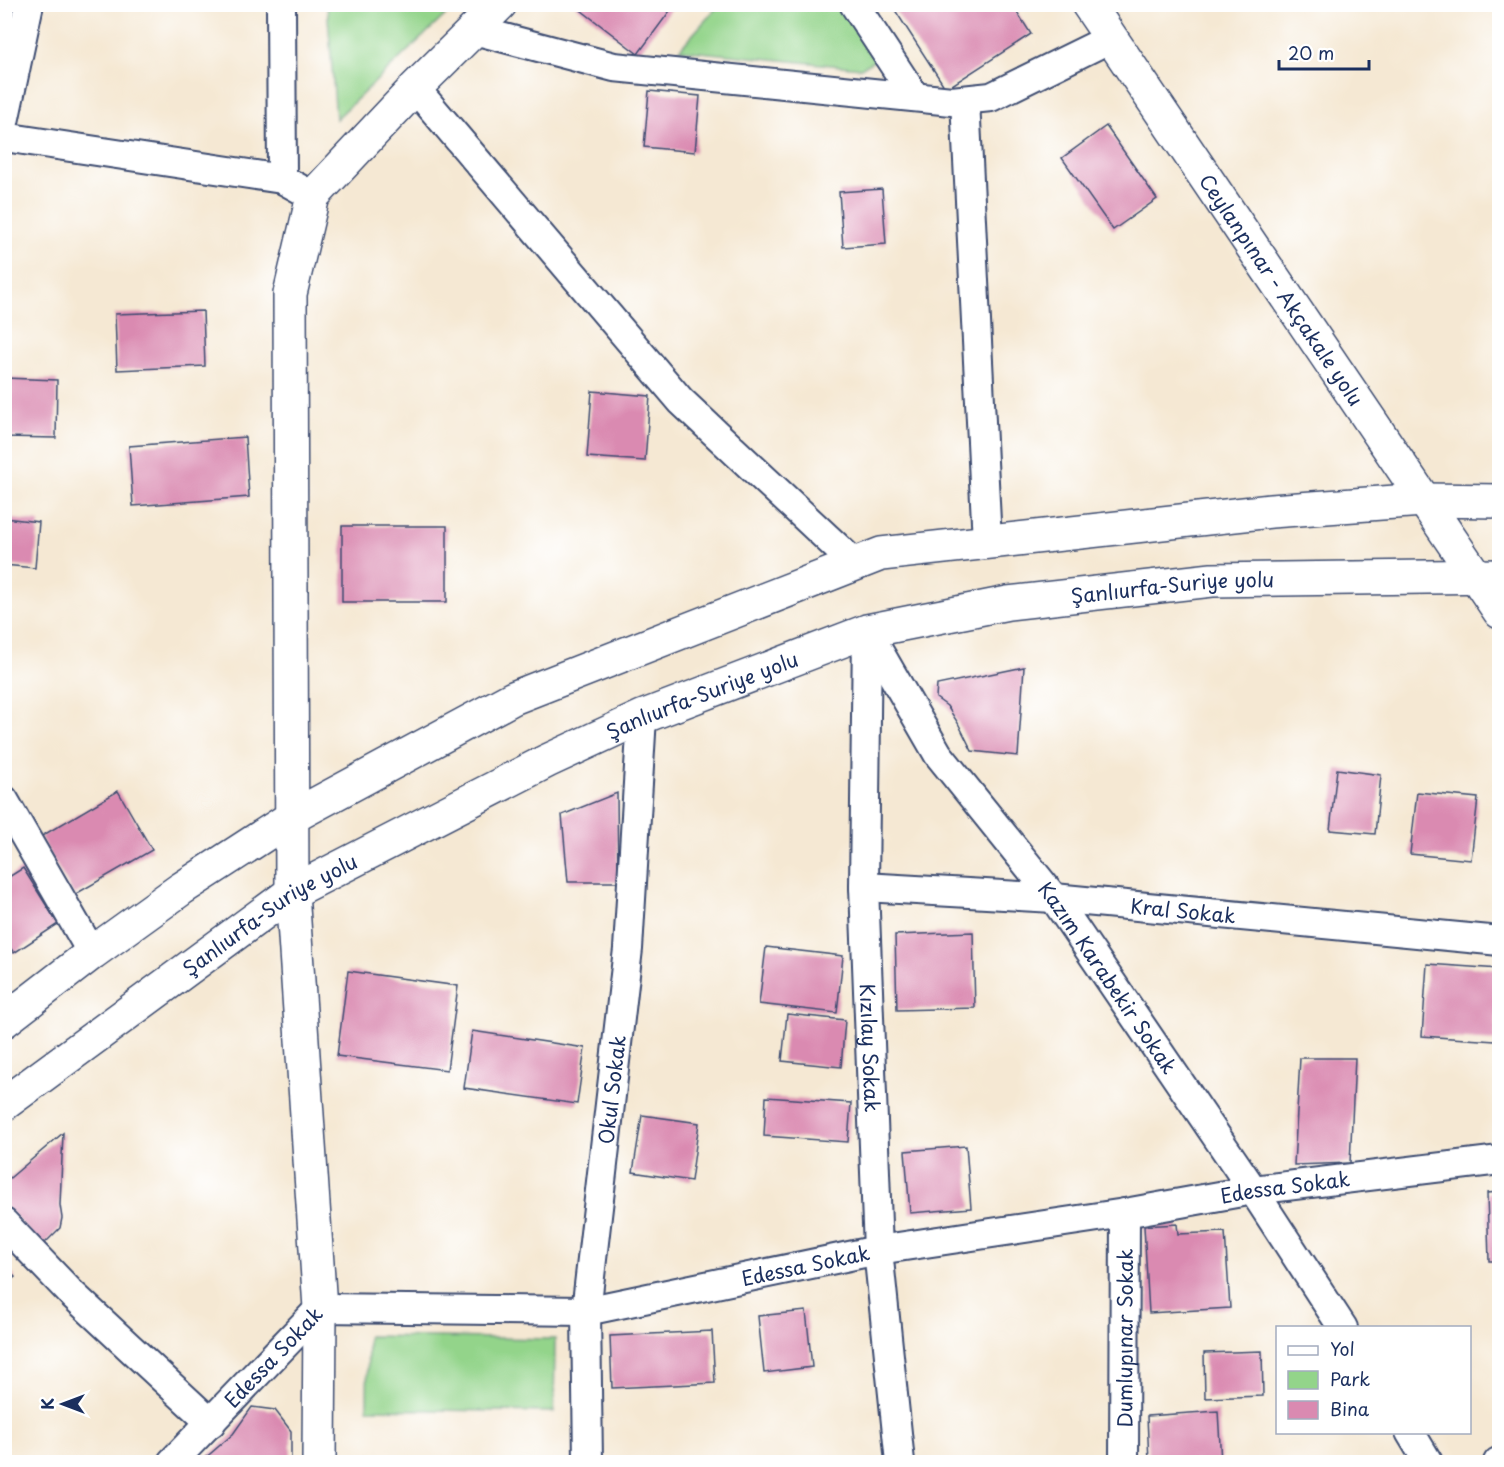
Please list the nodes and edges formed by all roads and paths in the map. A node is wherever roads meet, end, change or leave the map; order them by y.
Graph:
1 (29, 4) edge
2 (281, 4) edge
3 (500, 4) edge
4 (854, 4) edge
5 (1088, 4) edge
6 (474, 30) junction
7 (1111, 38) junction
8 (416, 88) junction
9 (915, 97) junction
10 (965, 100) junction
11 (4, 123) edge
12 (4, 137) edge
13 (282, 179) junction
14 (313, 196) junction
15 (1423, 500) junction
16 (1500, 501) edge
17 (987, 542) junction
18 (855, 564) junction
19 (1487, 575) edge
20 (1500, 612) edge
21 (867, 632) junction
22 (642, 717) junction
23 (4, 800) edge
24 (292, 817) junction
25 (864, 887) junction
26 (292, 892) junction
27 (1054, 898) junction
28 (1500, 941) edge
29 (92, 953) junction
30 (4, 1021) edge
31 (4, 1104) edge
32 (1500, 1160) edge
33 (1253, 1190) junction
34 (1125, 1213) junction
35 (4, 1223) edge
36 (878, 1250) junction
37 (320, 1308) junction
38 (586, 1311) junction
39 (1343, 1326) edge
40 (211, 1423) junction
41 (1411, 1434) edge
42 (172, 1462) edge
43 (319, 1462) edge
44 (588, 1462) edge
45 (900, 1462) edge
46 (1124, 1462) edge
47 (1428, 1462) edge

1 - 11 street
2 - 13 street
3 - 6 main road
4 - 9 street
5 - 7 main road, Ceylanpınar - Akçakale yolu
6 - 8 main road
6 - 9 street
7 - 10 street
7 - 15 main road, Ceylanpınar - Akçakale yolu
8 - 14 main road
8 - 18 street
9 - 10 street
10 - 17 street
12 - 13 street
13 - 14 street
14 - 24 main road
15 - 16 main road
15 - 17 main road
15 - 19 main road, Ceylanpınar - Akçakale yolu
17 - 18 main road
18 - 24 main road
19 - 20 main road, Ceylanpınar - Akçakale yolu
19 - 21 main road, Şanlıurfa-Suriye yolu
21 - 22 main road, Şanlıurfa-Suriye yolu
21 - 25 street, Kızılay Sokak
21 - 27 street, Kazım Karabekir Sokak
22 - 26 main road, Şanlıurfa-Suriye yolu
22 - 38 street, Okul Sokak
23 - 29 street
24 - 26 main road
24 - 29 main road
25 - 27 street, Kral Sokak
25 - 36 street, Kızılay Sokak
26 - 31 main road, Şanlıurfa-Suriye yolu
26 - 37 main road
27 - 28 street, Kral Sokak
27 - 33 street, Kazım Karabekir Sokak
29 - 30 main road
32 - 33 street, Edessa Sokak
33 - 34 street, Edessa Sokak
33 - 39 street, Kazım Karabekir Sokak
34 - 36 street, Edessa Sokak
34 - 46 street, Dumlupınar Sokak
35 - 40 street
36 - 38 street, Edessa Sokak
36 - 45 street, Kızılay Sokak
37 - 38 street, Edessa Sokak
37 - 40 street, Edessa Sokak
37 - 43 main road
38 - 44 street, Okul Sokak
40 - 42 street, Edessa Sokak
41 - 47 street

